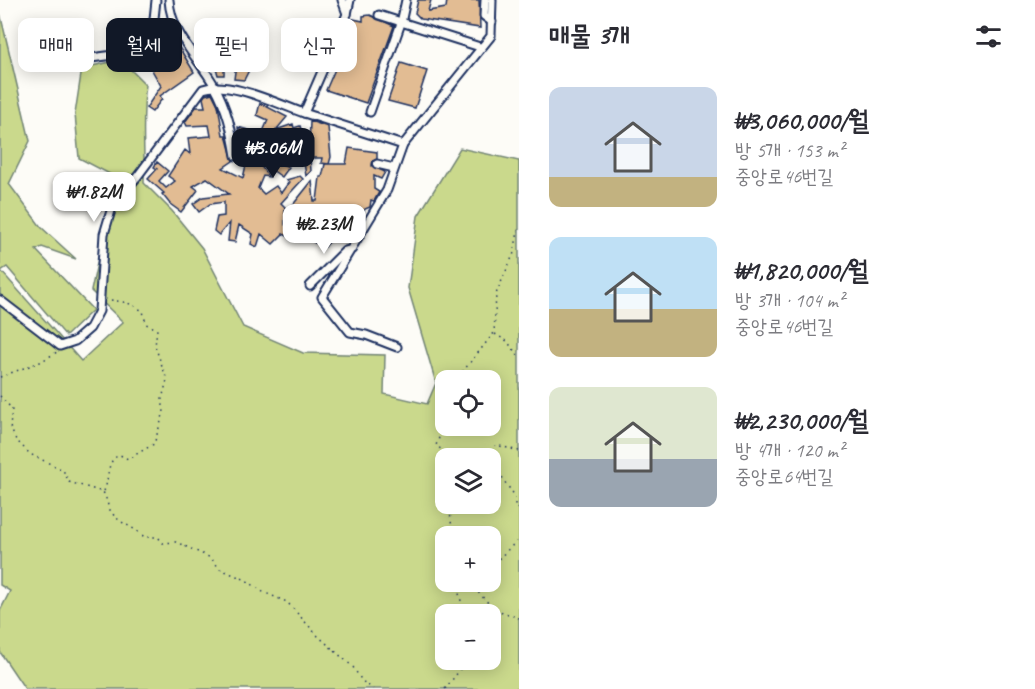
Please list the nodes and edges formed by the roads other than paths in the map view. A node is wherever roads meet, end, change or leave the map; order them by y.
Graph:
1 (156, 0) edge
2 (169, 0) edge
3 (342, 0) edge
4 (350, 0) edge
5 (406, 0) edge
6 (485, 0) edge
7 (492, 0) edge
8 (347, 14) junction
9 (379, 15) dead end
10 (492, 22) junction
11 (401, 23) junction
12 (480, 47) junction
13 (94, 58) edge
14 (214, 85) junction
15 (370, 112) dead end
16 (304, 113) junction
17 (403, 145) junction
18 (236, 156) dead end
19 (377, 164) dead end
20 (394, 168) junction
21 (352, 249) junction
22 (310, 286) dead end
23 (0, 300) edge
24 (397, 347) dead end

1 - 13 street
2 - 14 street
3 - 8 street
4 - 8 street
5 - 11 street
6 - 10 street
7 - 10 street
8 - 16 street
9 - 11 street
10 - 12 street
11 - 12 street
11 - 15 street
12 - 17 street
14 - 16 street
14 - 18 street
14 - 23 street
16 - 17 street
17 - 20 street
19 - 20 street
20 - 21 street
21 - 22 street
21 - 24 street

